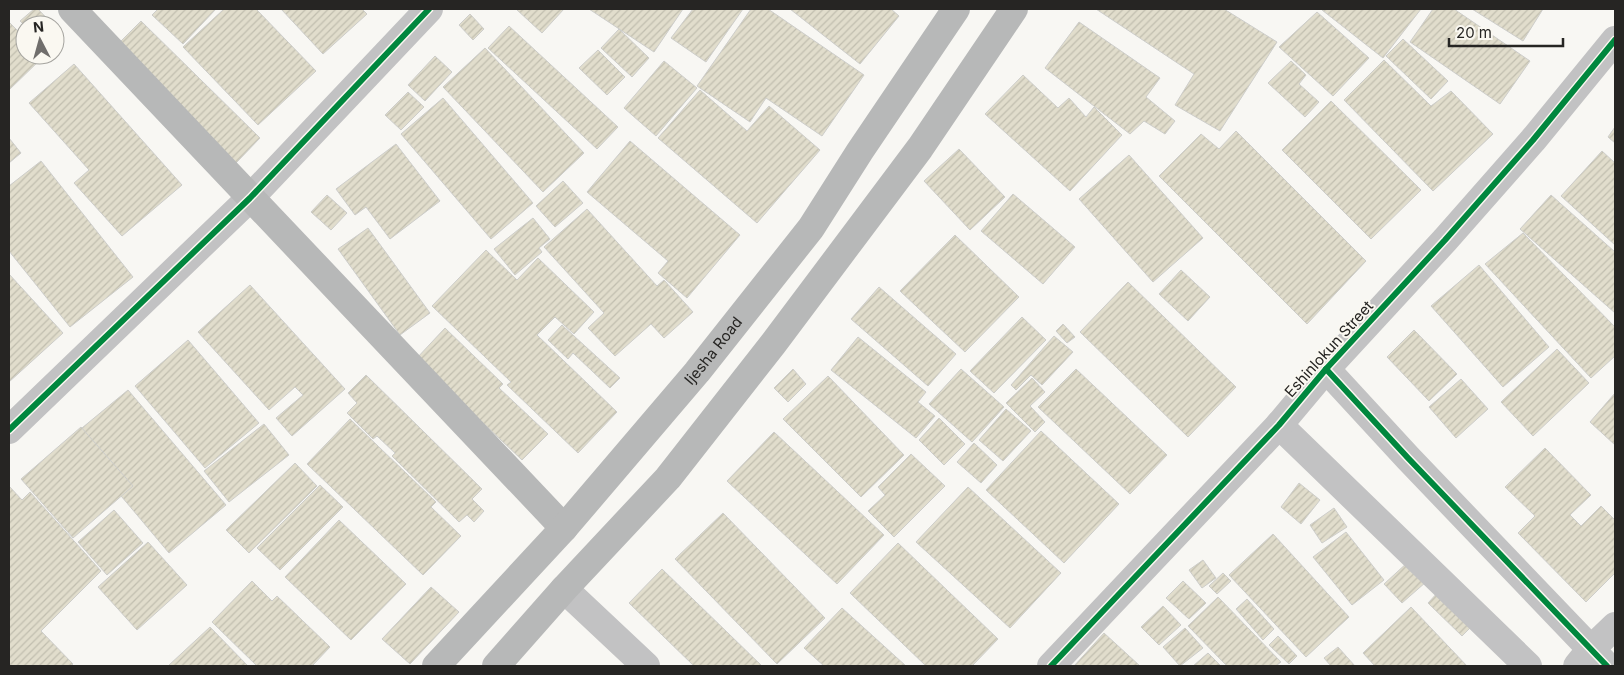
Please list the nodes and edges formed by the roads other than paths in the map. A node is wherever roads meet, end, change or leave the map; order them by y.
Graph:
1 (72, 9) edge
2 (428, 9) edge
3 (956, 9) edge
4 (1014, 9) edge
5 (1615, 40) edge
6 (250, 198) junction
7 (1326, 369) junction
8 (1279, 425) junction
9 (9, 430) edge
10 (564, 528) junction
11 (564, 589) junction
12 (1615, 626) edge
13 (1591, 661) edge
14 (436, 666) edge
15 (496, 666) edge
16 (646, 666) edge
17 (1051, 666) edge
18 (1528, 666) edge

1 - 6 main road
2 - 6 street
3 - 10 main road, Ijesha Road
4 - 11 main road
5 - 7 street, Eshinlokun Street
6 - 9 street
6 - 10 main road
7 - 8 street, Eshinlokun Street
7 - 13 street
8 - 17 street, Eshinlokun Street
8 - 18 street
10 - 14 main road, Ijesha Road
11 - 15 main road
11 - 16 street
12 - 13 street

